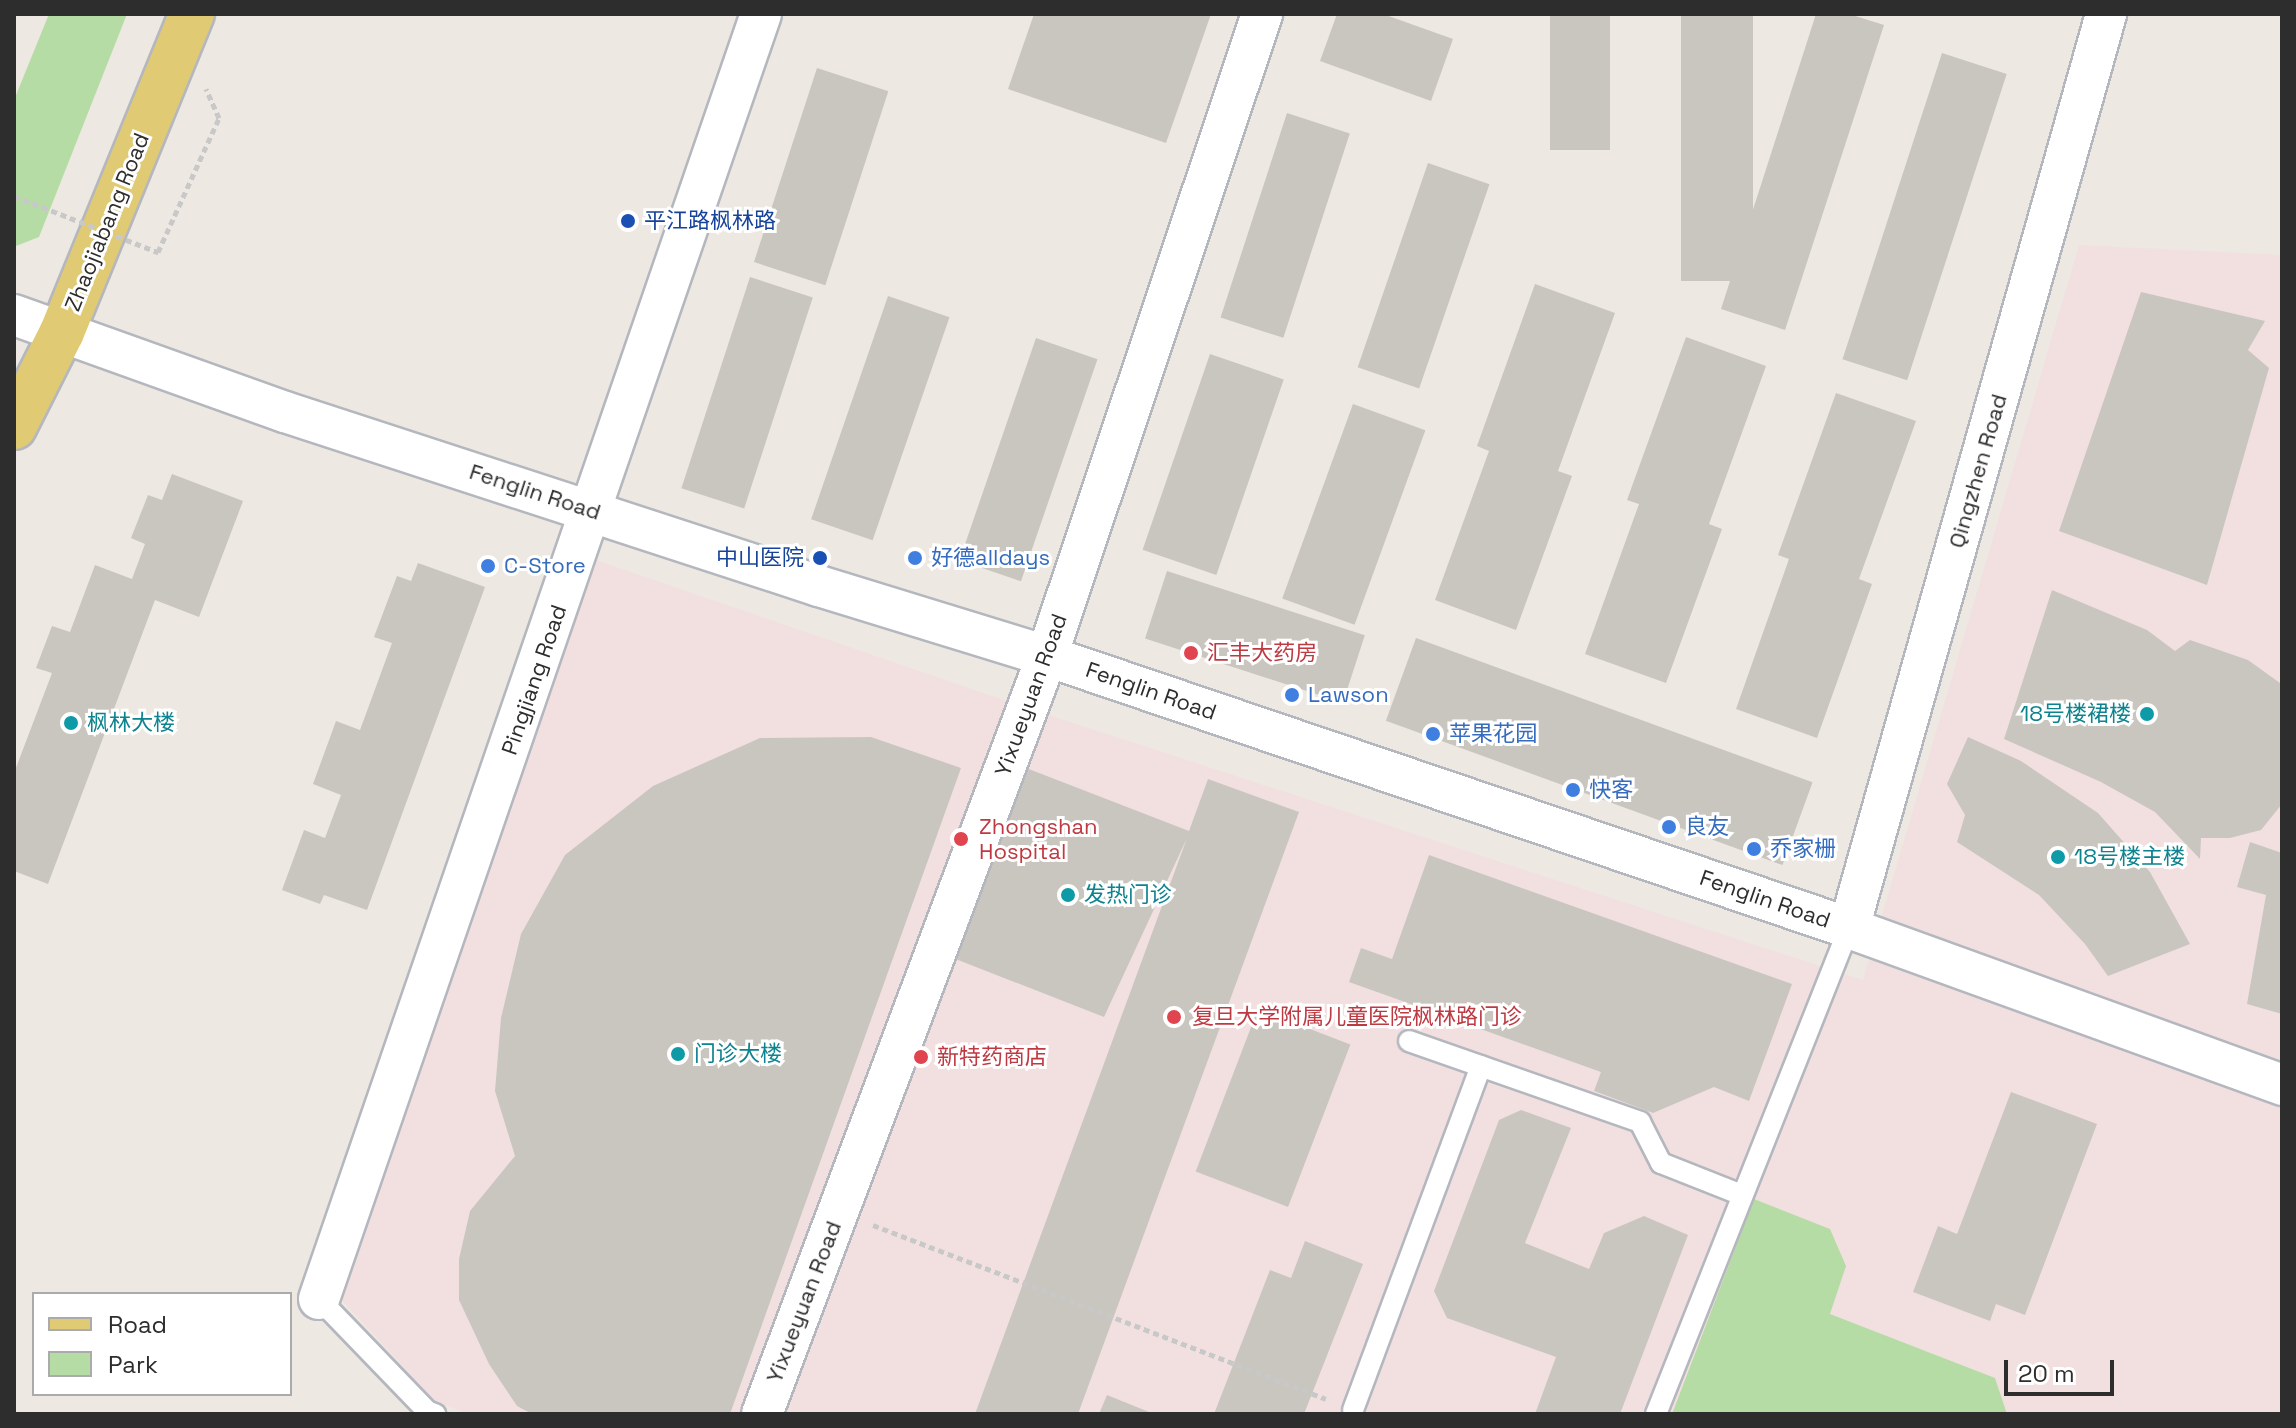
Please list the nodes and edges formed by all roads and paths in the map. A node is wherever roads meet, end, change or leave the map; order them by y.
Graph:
1 (192, 14) edge
2 (761, 14) edge
3 (1262, 14) edge
4 (2106, 14) edge
5 (219, 118) dead end
6 (14, 196) edge
7 (14, 315) edge
8 (62, 332) junction
9 (14, 427) edge
10 (593, 510) junction
11 (1047, 656) junction
12 (1849, 928) junction
13 (1409, 1041) dead end
14 (1481, 1066) junction
15 (2282, 1085) edge
16 (1742, 1195) junction
17 (838, 1212) junction
18 (319, 1299) joint
19 (1353, 1410) joint
20 (435, 1414) edge
21 (762, 1414) edge
22 (1656, 1414) edge

1 - 8 main road, Zhaojiabang Road
2 - 10 street, Pingjiang Road
3 - 11 street, Yixueyuan Road
4 - 12 street, Qingzhen Road
5 - 6 path, bridge
7 - 8 street, Fenglin Road
8 - 9 main road, Zhaojiabang Road
8 - 10 street, Fenglin Road
10 - 11 street, Fenglin Road
10 - 18 street, Pingjiang Road
11 - 12 street, Fenglin Road
11 - 17 street, Yixueyuan Road
12 - 15 street, Fenglin Road
12 - 16 lane
13 - 14 lane
14 - 16 lane
14 - 19 lane
16 - 22 lane
17 - 19 path
17 - 21 street, Yixueyuan Road
18 - 20 lane

